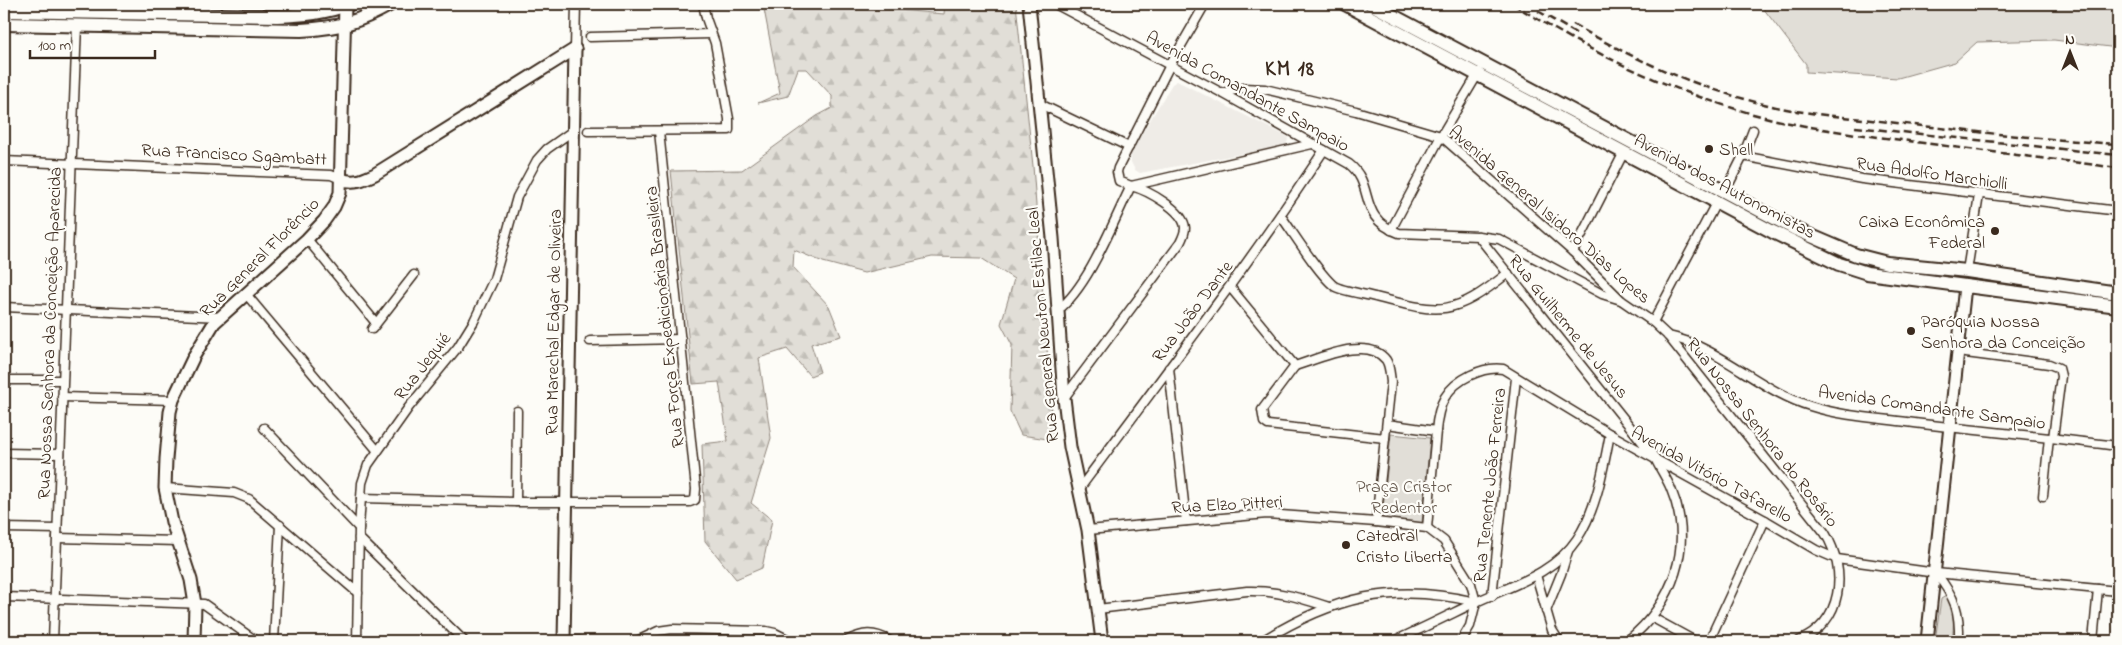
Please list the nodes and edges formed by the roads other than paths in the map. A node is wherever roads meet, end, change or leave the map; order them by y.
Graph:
1 (392, 4) edge
2 (576, 4) edge
3 (703, 4) edge
4 (1028, 4) edge
5 (1055, 4) edge
6 (1204, 4) edge
7 (1345, 4) edge
8 (1371, 4) edge
9 (348, 5) edge
10 (141, 8) edge
11 (4, 11) edge
12 (76, 14) edge
13 (4, 24) edge
14 (345, 25) junction
15 (711, 34) junction
16 (590, 37) dead end
17 (575, 49) junction
18 (1479, 61) junction
19 (1170, 65) junction
20 (1478, 75) junction
21 (1222, 93) junction
22 (1040, 104) junction
23 (574, 130) junction
24 (1753, 130) dead end
25 (588, 131) dead end
26 (659, 131) junction
27 (1441, 136) junction
28 (1312, 144) junction
29 (1129, 147) junction
30 (1324, 150) junction
31 (1624, 152) junction
32 (1743, 156) junction
33 (4, 161) edge
34 (70, 163) junction
35 (341, 179) junction
36 (1131, 186) junction
37 (1979, 195) junction
38 (1721, 197) junction
39 (2118, 211) edge
40 (1281, 216) junction
41 (1391, 230) junction
42 (1478, 236) junction
43 (307, 239) junction
44 (1573, 252) junction
45 (1973, 272) junction
46 (1508, 273) junction
47 (414, 275) dead end
48 (1965, 286) junction
49 (1230, 287) junction
50 (2118, 293) edge
51 (246, 294) junction
52 (1621, 300) junction
53 (2118, 306) edge
54 (4, 307) edge
55 (65, 309) junction
56 (1058, 310) junction
57 (220, 317) junction
58 (1653, 322) junction
59 (1668, 336) junction
60 (682, 339) junction
61 (590, 341) dead end
62 (1958, 352) junction
63 (1295, 366) junction
64 (1169, 368) junction
65 (1516, 378) junction
66 (4, 380) edge
67 (62, 380) junction
68 (62, 398) junction
69 (1064, 398) junction
70 (173, 400) junction
71 (518, 411) dead end
72 (1387, 424) junction
73 (1950, 427) junction
74 (264, 428) dead end
75 (1436, 430) junction
76 (1610, 434) junction
77 (1385, 438) junction
78 (2051, 438) junction
79 (2118, 446) edge
80 (377, 450) junction
81 (4, 453) edge
82 (60, 454) junction
83 (1655, 458) junction
84 (165, 488) junction
85 (1080, 488) junction
86 (2043, 496) dead end
87 (361, 498) junction
88 (516, 502) junction
89 (567, 502) junction
90 (1765, 520) junction
91 (1186, 521) junction
92 (1376, 522) junction
93 (280, 524) junction
94 (4, 528) edge
95 (359, 528) junction
96 (1427, 528) junction
97 (57, 529) junction
98 (1088, 530) junction
99 (57, 538) junction
100 (359, 538) junction
101 (178, 541) junction
102 (1568, 551) junction
103 (1837, 559) junction
104 (1936, 573) junction
105 (1536, 575) junction
106 (2098, 589) junction
107 (2118, 591) edge
108 (358, 594) junction
109 (1492, 596) junction
110 (4, 598) edge
111 (55, 599) junction
112 (1476, 602) junction
113 (195, 604) junction
114 (1329, 606) junction
115 (1098, 610) junction
116 (1546, 611) junction
117 (1653, 618) junction
118 (53, 641) edge
119 (194, 641) edge
120 (256, 641) edge
121 (274, 641) edge
122 (357, 641) edge
123 (464, 641) edge
124 (564, 641) edge
125 (580, 641) edge
126 (637, 641) edge
127 (791, 641) edge
128 (846, 641) edge
129 (890, 641) edge
130 (1102, 641) edge
131 (1262, 641) edge
132 (1394, 641) edge
133 (1461, 641) edge
134 (1559, 641) edge
135 (1627, 641) edge
136 (1695, 641) edge
137 (1709, 641) edge
138 (1799, 641) edge
139 (1927, 641) edge
140 (1959, 641) edge
141 (2093, 641) edge

1 - 14 main road
2 - 17 street, Rua Marechal Edgar de Oliveira
3 - 15 street
4 - 22 street, Rua General Newton Estilac Leal
5 - 19 street, Avenida Comandante Sampaio
6 - 19 street
7 - 20 main road, Avenida dos Autonomistas
8 - 18 main road, Avenida dos Autonomistas
9 - 10 main road
9 - 14 street, Rua General Florêncio
10 - 12 main road
11 - 12 main road
12 - 13 main road
12 - 14 main road
12 - 34 street, Rua Nossa Senhora da Conceição Aparecida
14 - 35 street, Rua General Florêncio
15 - 16 street
15 - 26 street
17 - 23 street, Rua Marechal Edgar de Oliveira
17 - 35 street, Rua Francisco Sgambatt
18 - 20 street
18 - 38 main road, Avenida dos Autonomistas
19 - 21 street, Avenida Comandante Sampaio
19 - 29 street
20 - 27 street
20 - 31 main road, Avenida dos Autonomistas
21 - 27 street, Avenida General Isidoro Dias Lopes
21 - 28 street, Avenida Comandante Sampaio
22 - 29 street
22 - 56 street, Rua General Newton Estilac Leal
23 - 80 street, Rua Jequié
23 - 89 street, Rua Marechal Edgar de Oliveira
24 - 32 street
25 - 26 street
26 - 60 street, Rua Força Expedicionária Brasileira
27 - 41 street
27 - 44 street, Avenida General Isidoro Dias Lopes
28 - 30 street, Avenida Comandante Sampaio
28 - 36 street
29 - 36 street
30 - 40 street, Rua João Dante
30 - 41 street, Avenida Comandante Sampaio
31 - 38 main road, Avenida dos Autonomistas
31 - 44 street
32 - 37 street, Rua Adolfo Marchiolli
32 - 38 street
33 - 34 street, Rua Francisco Sgambatt
34 - 35 street, Rua Francisco Sgambatt
34 - 55 street, Rua Nossa Senhora da Conceição Aparecida
35 - 43 street, Rua General Florêncio
36 - 56 street
36 - 69 street
37 - 39 street, Rua Adolfo Marchiolli
37 - 45 street
38 - 45 main road, Avenida dos Autonomistas
38 - 48 main road, Avenida dos Autonomistas
38 - 58 street
40 - 46 street
40 - 49 street, Rua João Dante
41 - 42 street
42 - 46 street, Rua Guilherme de Jesus
42 - 52 street
43 - 47 street
43 - 51 street, Rua General Florêncio
44 - 52 street, Avenida General Isidoro Dias Lopes
45 - 48 main road
45 - 50 main road, Avenida dos Autonomistas
46 - 83 street, Rua Guilherme de Jesus
48 - 53 main road, Avenida dos Autonomistas
48 - 62 street
49 - 63 street
49 - 64 street, Rua João Dante
51 - 57 street, Rua General Florêncio
51 - 80 street
52 - 58 street, Avenida General Isidoro Dias Lopes
54 - 55 street
55 - 57 street
55 - 67 street, Rua Nossa Senhora da Conceição Aparecida
56 - 69 street, Rua General Newton Estilac Leal
57 - 70 street, Rua General Florêncio
58 - 59 street, Rua Nossa Senhora do Rosário
59 - 73 street, Avenida Comandante Sampaio
59 - 103 street, Rua Nossa Senhora do Rosário
60 - 61 street
60 - 89 street, Rua Força Expedicionária Brasileira
62 - 73 street
62 - 78 street
63 - 72 street
63 - 77 street
64 - 85 street, Rua João Dante
64 - 91 street
65 - 75 street, Avenida Vitório Tafarello
65 - 76 street, Avenida Vitório Tafarello
65 - 109 street, Rua Tenente João Ferreira
66 - 67 street
67 - 68 street, Rua Nossa Senhora da Conceição Aparecida
68 - 70 street
68 - 82 street, Rua Nossa Senhora da Conceição Aparecida
69 - 85 street, Rua General Newton Estilac Leal
70 - 84 street, Rua General Florêncio
71 - 88 street
72 - 75 street
72 - 77 street
73 - 78 street, Avenida Comandante Sampaio
73 - 104 street
74 - 95 street
75 - 96 street, Avenida Vitório Tafarello
76 - 83 street, Avenida Vitório Tafarello
76 - 102 street
77 - 92 street
78 - 79 street, Avenida Comandante Sampaio
78 - 86 street
80 - 87 street, Rua Jequié
81 - 82 street
82 - 97 street, Rua Nossa Senhora da Conceição Aparecida
83 - 90 street, Avenida Vitório Tafarello
83 - 117 street
84 - 93 street
84 - 101 street, Rua General Florêncio
85 - 98 street, Rua General Newton Estilac Leal
87 - 88 street
87 - 95 street, Rua Jequié
88 - 89 street
89 - 124 street, Rua Marechal Edgar de Oliveira
90 - 103 street, Avenida Vitório Tafarello
90 - 137 street
91 - 92 street, Rua Elzo Pitteri
91 - 98 street, Rua Elzo Pitteri
92 - 96 street, Rua Elzo Pitteri
93 - 108 street
93 - 121 street
94 - 97 street
95 - 100 street, Rua Jequié
96 - 112 street
97 - 99 street, Rua Nossa Senhora da Conceição Aparecida
98 - 115 street, Rua General Newton Estilac Leal
99 - 101 street
99 - 111 street, Rua Nossa Senhora da Conceição Aparecida
100 - 108 street, Rua Jequié
100 - 123 street
101 - 113 street, Rua General Florêncio
102 - 105 street
102 - 116 street
103 - 104 street, Avenida Vitório Tafarello
103 - 138 street, Rua Nossa Senhora do Rosário
104 - 106 street, Avenida Vitório Tafarello
104 - 139 street
104 - 140 street
105 - 109 street
105 - 116 street
106 - 107 street, Avenida Vitório Tafarello
106 - 141 street
108 - 122 street, Rua Jequié
109 - 112 street
110 - 111 street
111 - 113 street
111 - 118 street, Rua Nossa Senhora da Conceição Aparecida
112 - 114 street
112 - 132 street
112 - 133 street
113 - 119 street, Rua General Florêncio
113 - 120 street
114 - 115 street
114 - 131 street
115 - 130 street, Rua General Newton Estilac Leal
116 - 134 street
117 - 135 street
117 - 136 street
124 - 125 street
126 - 127 street
128 - 129 street

